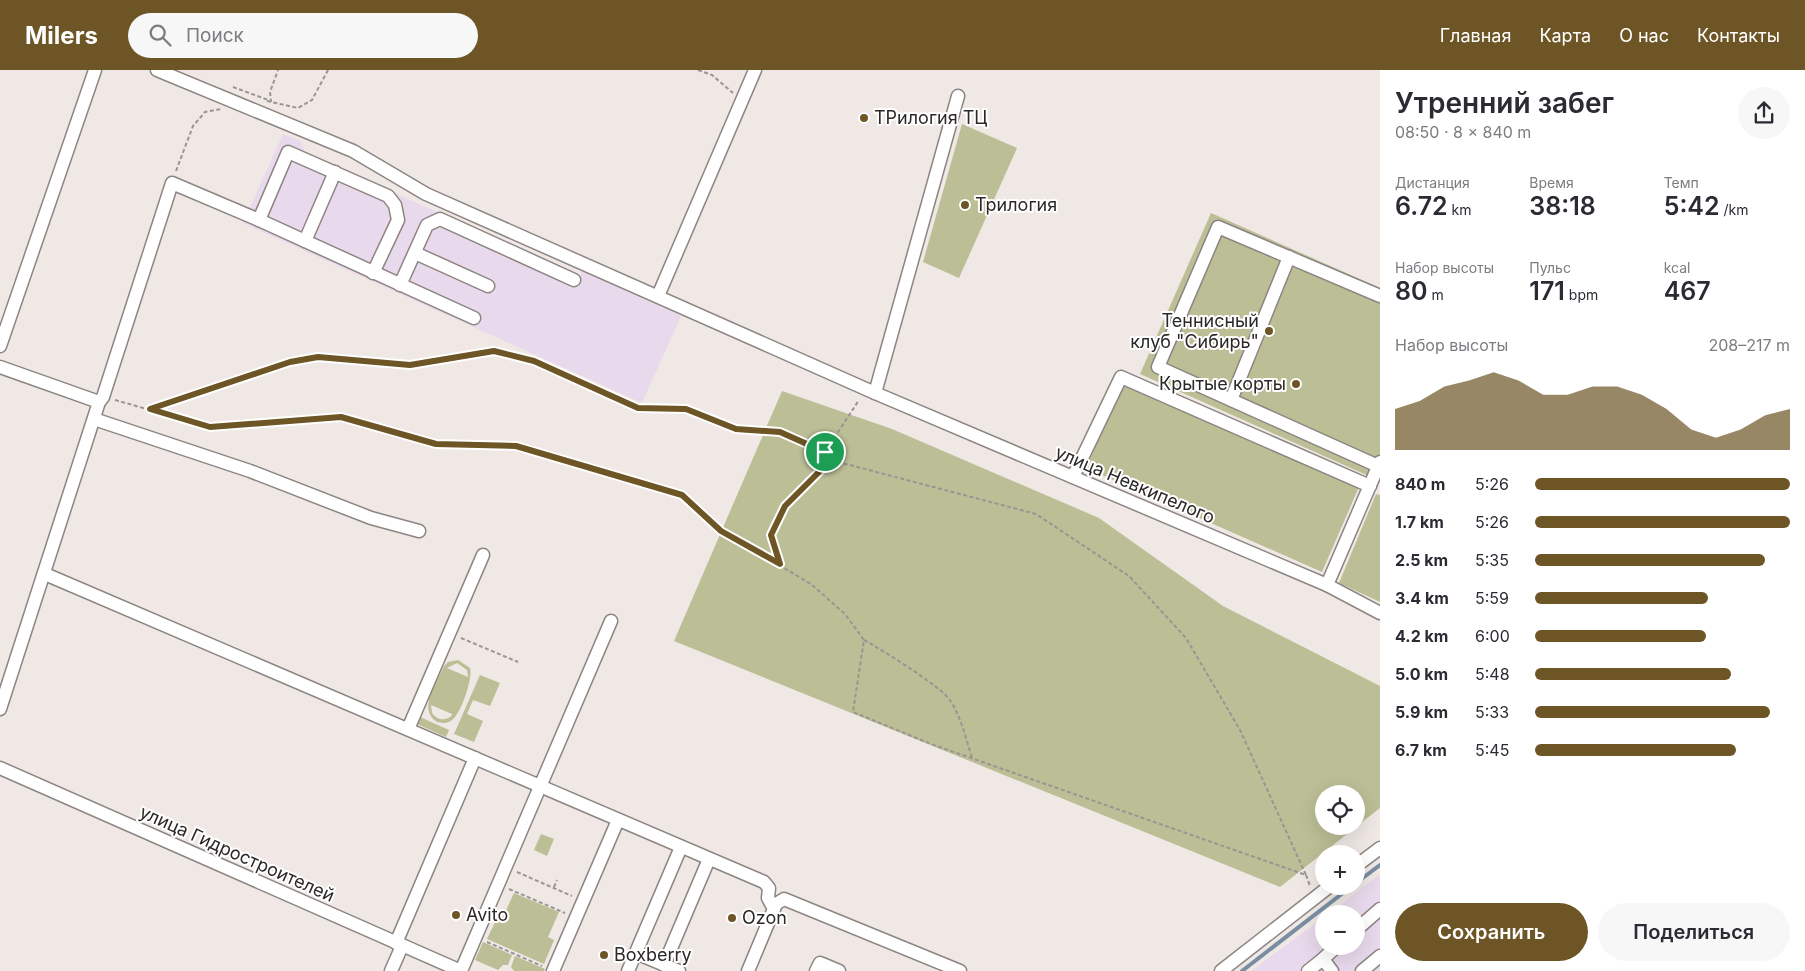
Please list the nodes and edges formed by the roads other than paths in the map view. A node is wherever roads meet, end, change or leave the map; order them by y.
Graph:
1 (95, 70) edge
2 (157, 70) edge
3 (755, 70) edge
4 (958, 96) dead end
5 (335, 172) junction
6 (259, 220) junction
7 (305, 241) junction
8 (415, 253) junction
9 (1288, 257) junction
10 (373, 273) junction
11 (574, 280) dead end
12 (400, 285) junction
13 (488, 286) dead end
14 (658, 296) junction
15 (1380, 296) edge
16 (474, 318) dead end
17 (0, 346) edge
18 (0, 367) edge
19 (875, 393) junction
20 (101, 399) junction
21 (1231, 400) junction
22 (94, 419) junction
23 (1379, 464) edge
24 (1073, 477) junction
25 (1370, 486) junction
26 (419, 531) dead end
27 (483, 554) dead end
28 (45, 574) junction
29 (1327, 585) junction
30 (1380, 613) edge
31 (611, 621) dead end
32 (0, 709) edge
33 (408, 729) junction
34 (475, 758) junction
35 (0, 768) edge
36 (540, 786) junction
37 (618, 820) junction
38 (681, 847) junction
39 (1380, 848) edge
40 (709, 859) junction
41 (1365, 859) edge
42 (1318, 895) edge
43 (774, 909) junction
44 (1380, 909) edge
45 (1365, 922) edge
46 (399, 944) junction
47 (636, 953) junction
48 (1327, 955) edge
49 (1380, 956) edge
50 (1323, 959) junction
51 (664, 965) junction
52 (458, 970) edge
53 (391, 971) edge
54 (554, 971) edge
55 (628, 971) edge
56 (679, 971) edge
57 (748, 971) edge
58 (816, 971) edge
59 (838, 971) edge
60 (960, 971) edge
61 (1221, 971) edge
62 (1308, 971) edge
63 (1332, 971) edge
64 (1362, 971) edge

1 - 17 street
2 - 14 street, улица Невкипелого
3 - 14 street
4 - 19 street
5 - 6 street
5 - 7 street
5 - 10 street
6 - 7 street
6 - 20 street
7 - 10 street
8 - 11 street
8 - 12 street
8 - 13 street
9 - 15 street
9 - 21 street
9 - 21 street
10 - 12 street
12 - 16 street
14 - 19 street, улица Невкипелого
18 - 20 street
19 - 24 street, улица Невкипелого
20 - 22 street
21 - 23 street
22 - 26 street
22 - 28 street
23 - 25 street
24 - 25 street
24 - 29 street, улица Невкипелого
25 - 29 street
27 - 33 street
28 - 32 street
28 - 33 street
29 - 30 street, улица Невкипелого
31 - 36 street
33 - 34 street
34 - 36 street
34 - 46 street
35 - 46 street, улица Гидростроителей
36 - 37 street
36 - 52 street
37 - 38 street
37 - 54 street
38 - 40 street
38 - 47 street
39 - 41 street
40 - 43 street
40 - 51 street
42 - 61 street
43 - 57 street
43 - 60 street
44 - 45 street
46 - 52 street, улица Гидростроителей
46 - 53 street
47 - 51 street
47 - 55 street
48 - 50 street
49 - 64 street
50 - 62 street
50 - 63 street
51 - 56 street
58 - 59 street

